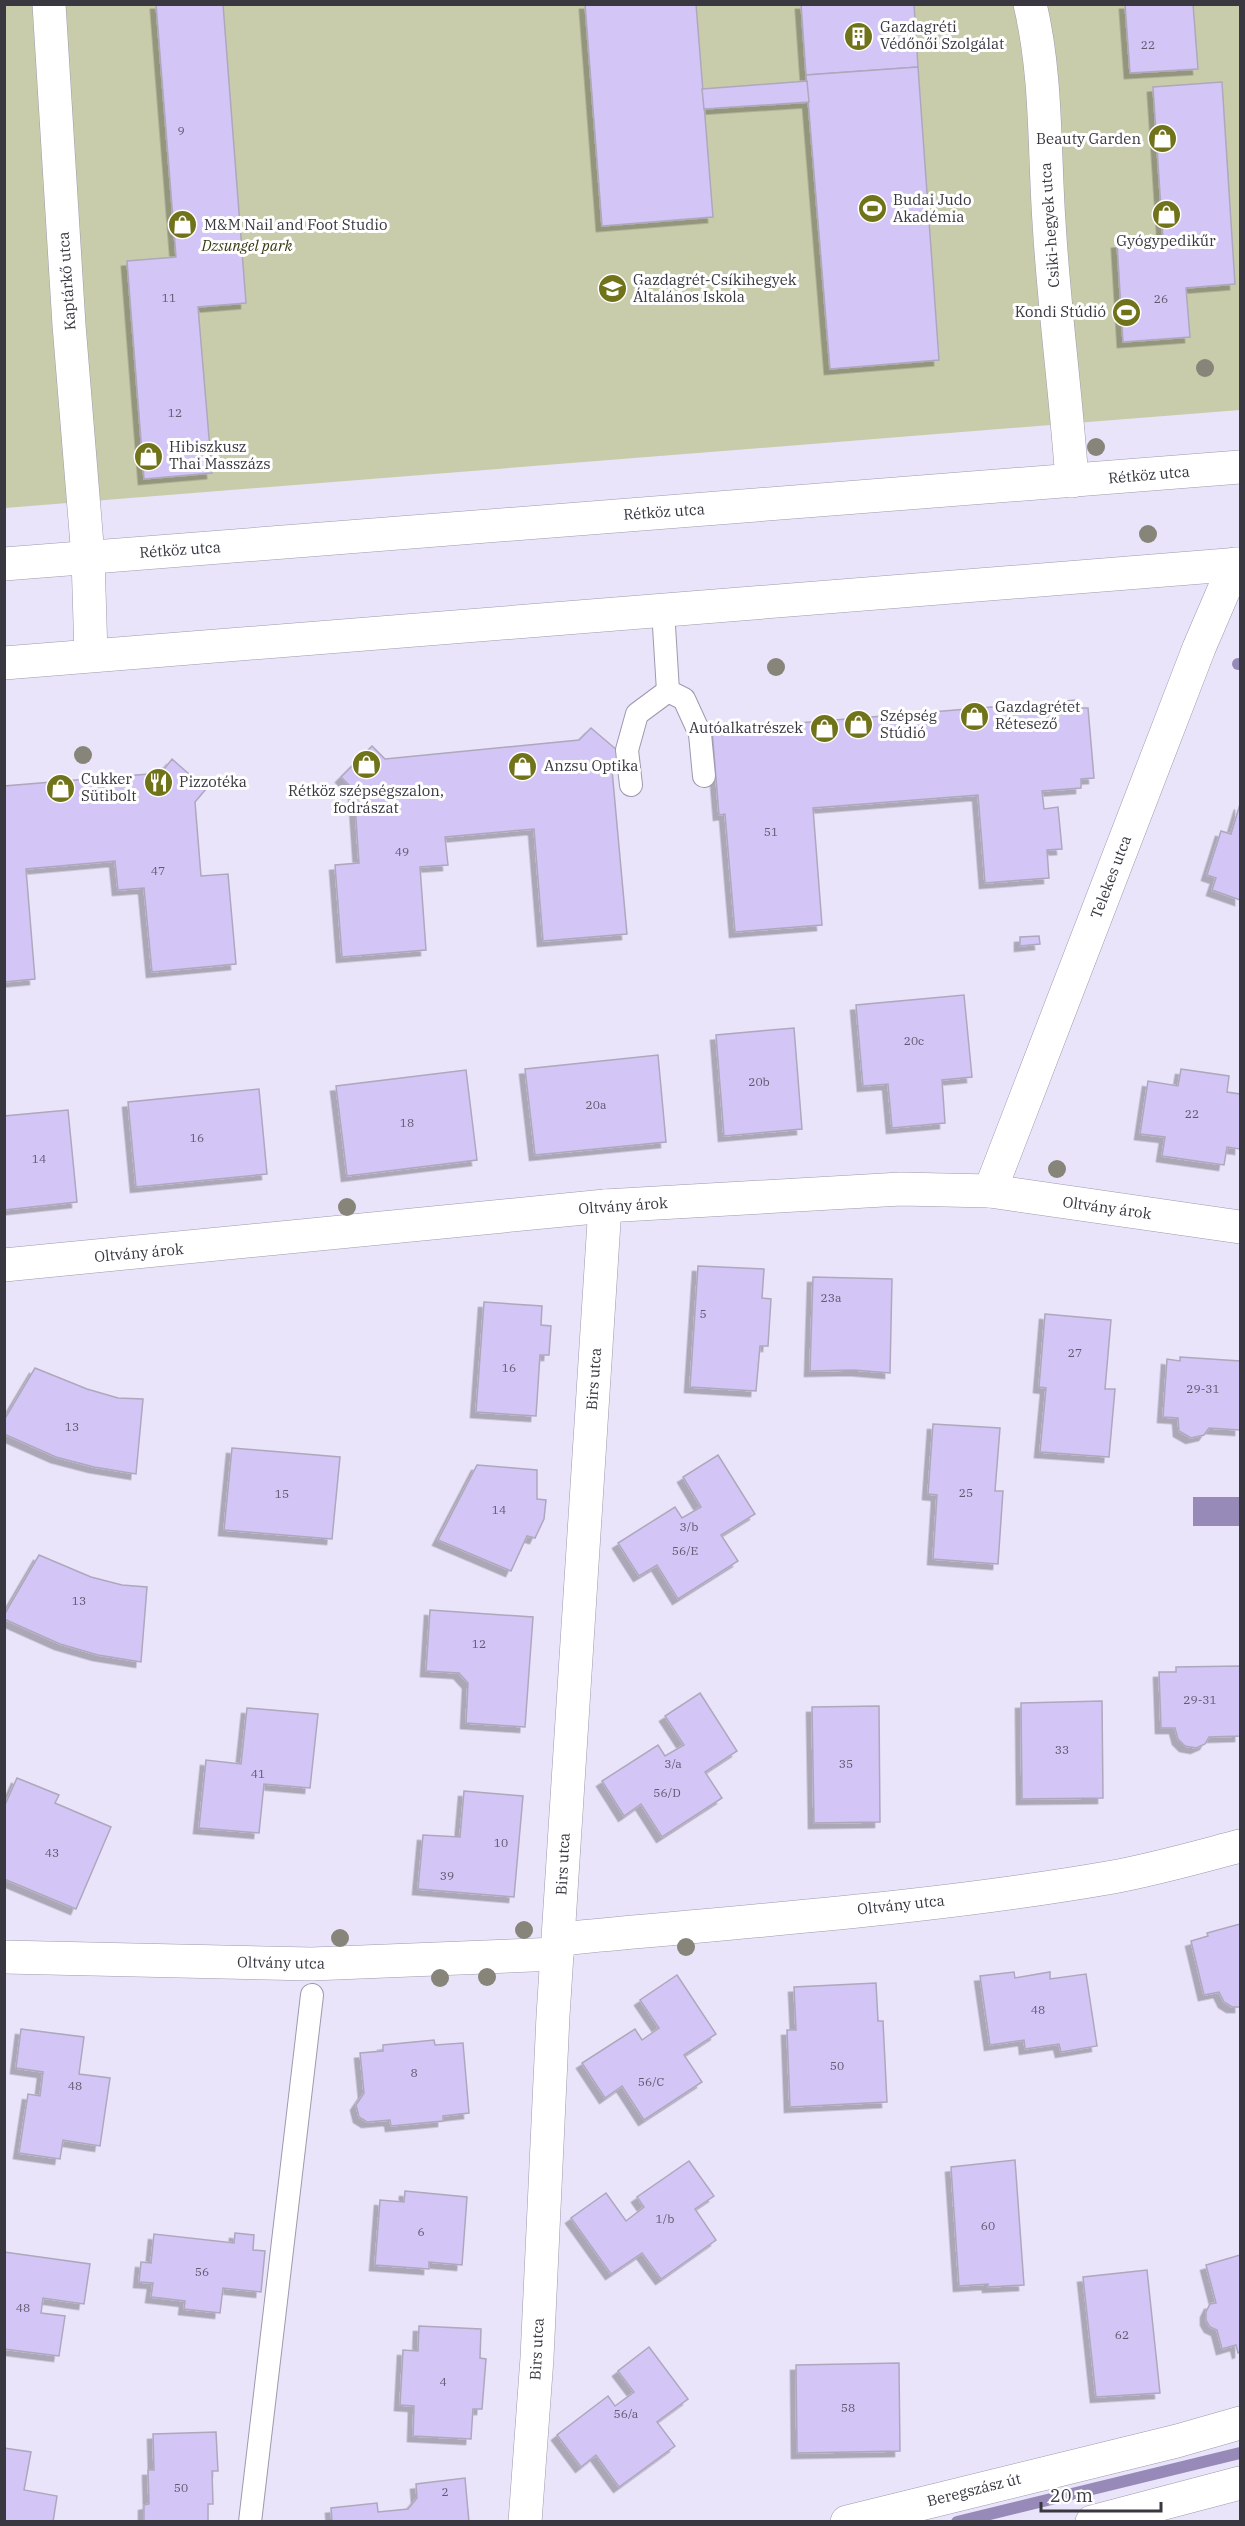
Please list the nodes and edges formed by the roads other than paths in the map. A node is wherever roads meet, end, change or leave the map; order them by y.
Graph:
1 (49, 4) edge
2 (1030, 4) edge
3 (1240, 467) edge
4 (1072, 481) junction
5 (88, 556) junction
6 (4, 564) edge
7 (1238, 564) edge
8 (663, 610) junction
9 (91, 656) junction
10 (4, 663) edge
11 (668, 691) junction
12 (704, 776) dead end
13 (631, 785) dead end
14 (990, 1191) junction
15 (605, 1206) junction
16 (1240, 1227) edge
17 (4, 1265) edge
18 (1240, 1846) edge
19 (558, 1947) junction
20 (4, 1957) edge
21 (312, 1995) dead end
22 (1240, 2423) edge
23 (1240, 2483) edge
24 (250, 2522) edge
25 (525, 2522) edge
26 (847, 2522) edge
27 (1092, 2522) edge

1 - 5 street, Kaptárkő utca
2 - 4 street, Csiki-hegyek utca
3 - 4 street, Rétköz utca
4 - 5 street, Rétköz utca
5 - 6 street, Rétköz utca
5 - 9 street
7 - 8 street
7 - 14 street, Telekes utca
8 - 9 street
8 - 11 lane
9 - 10 street
11 - 12 lane
11 - 13 lane
14 - 15 street, Oltvány árok
14 - 16 street, Oltvány árok
15 - 17 street, Oltvány árok
15 - 19 street, Birs utca
18 - 19 street, Oltvány utca
19 - 20 street, Oltvány utca
19 - 25 street, Birs utca
21 - 24 lane
22 - 26 street, Beregszász út
23 - 27 street

